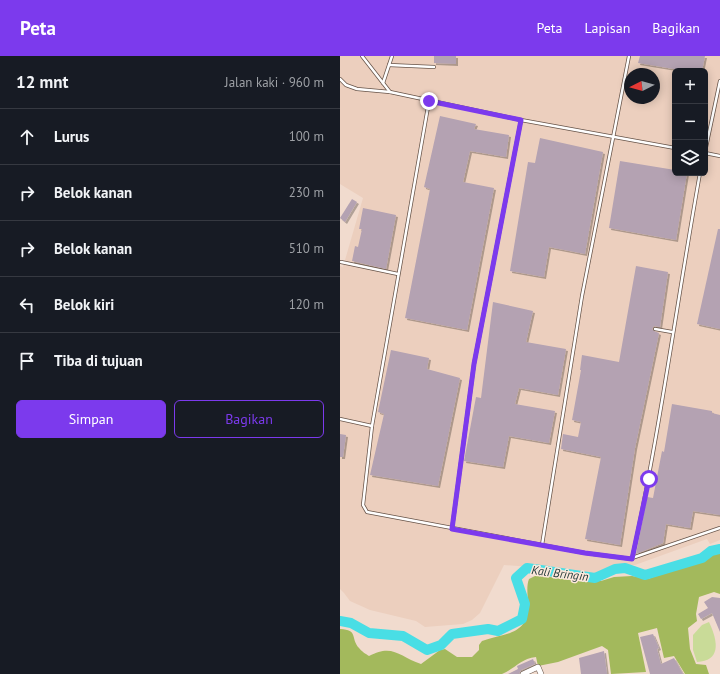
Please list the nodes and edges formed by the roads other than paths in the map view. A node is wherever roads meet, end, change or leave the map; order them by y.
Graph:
1 (362, 56) edge
2 (392, 56) edge
3 (629, 56) edge
4 (388, 66) junction
5 (434, 67) dead end
6 (340, 79) edge
7 (720, 81) edge
8 (383, 84) junction
9 (390, 92) junction
10 (429, 101) junction
11 (521, 120) junction
12 (613, 138) junction
13 (708, 140) edge
14 (672, 148) edge
15 (708, 154) edge
16 (720, 156) edge
17 (699, 176) edge
18 (341, 262) dead end
19 (398, 274) junction
20 (655, 329) dead end
21 (672, 332) junction
22 (340, 419) edge
23 (372, 426) junction
24 (720, 528) edge
25 (452, 529) junction
26 (542, 544) junction
27 (632, 559) junction
28 (523, 674) edge
29 (541, 674) edge

1 - 8 lane
2 - 4 lane
3 - 12 lane
4 - 5 lane
4 - 8 lane
6 - 9 lane
7 - 13 lane
8 - 9 lane
9 - 10 lane
10 - 11 lane
10 - 19 lane
11 - 12 lane
11 - 25 lane
12 - 14 lane
12 - 26 lane
15 - 16 lane
17 - 21 lane
18 - 19 lane
19 - 23 lane
20 - 21 lane
21 - 27 lane
22 - 23 lane
23 - 25 lane
24 - 27 lane
25 - 26 lane
26 - 27 lane
28 - 29 street

